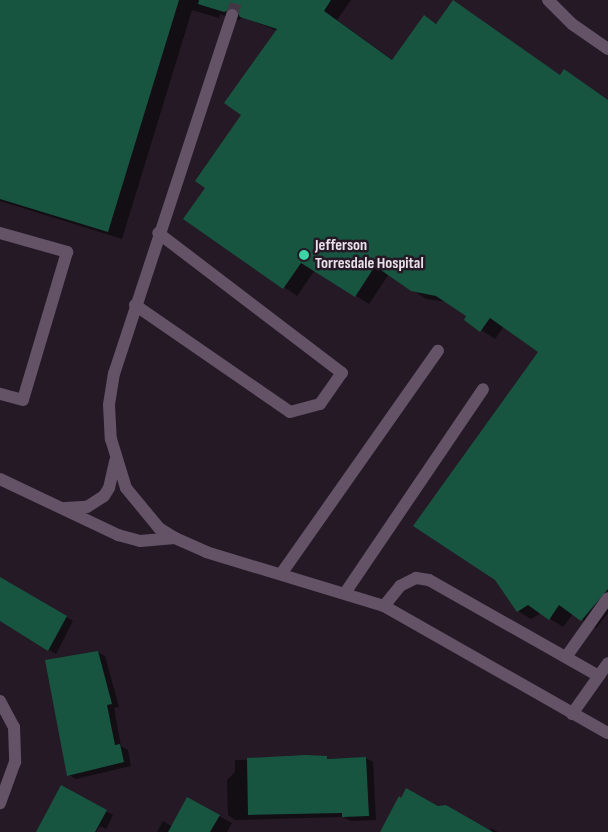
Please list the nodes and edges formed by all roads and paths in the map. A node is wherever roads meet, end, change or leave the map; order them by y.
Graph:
1 (548, 0) edge
2 (232, 15) tunnel mouth
3 (608, 49) edge
4 (0, 233) edge
5 (158, 233) junction
6 (135, 305) junction
7 (438, 351) dead end
8 (483, 389) dead end
9 (0, 394) edge
10 (116, 456) junction
11 (0, 479) edge
12 (60, 508) junction
13 (175, 538) junction
14 (280, 574) junction
15 (345, 593) junction
16 (608, 598) edge
17 (384, 606) junction
18 (566, 657) junction
19 (608, 663) edge
20 (599, 676) junction
21 (0, 701) edge
22 (572, 714) junction
23 (608, 733) edge
24 (0, 803) edge

1 - 3 street
2 - 5 street
4 - 9 street
5 - 6 street
5 - 6 street
6 - 10 street
7 - 14 street
8 - 15 street
10 - 12 street
10 - 13 street
11 - 12 street
12 - 13 street
13 - 14 street
14 - 15 street
15 - 17 street
16 - 18 street
17 - 18 street
17 - 22 street
18 - 20 street
19 - 20 street
20 - 22 street
21 - 24 street
22 - 23 street

